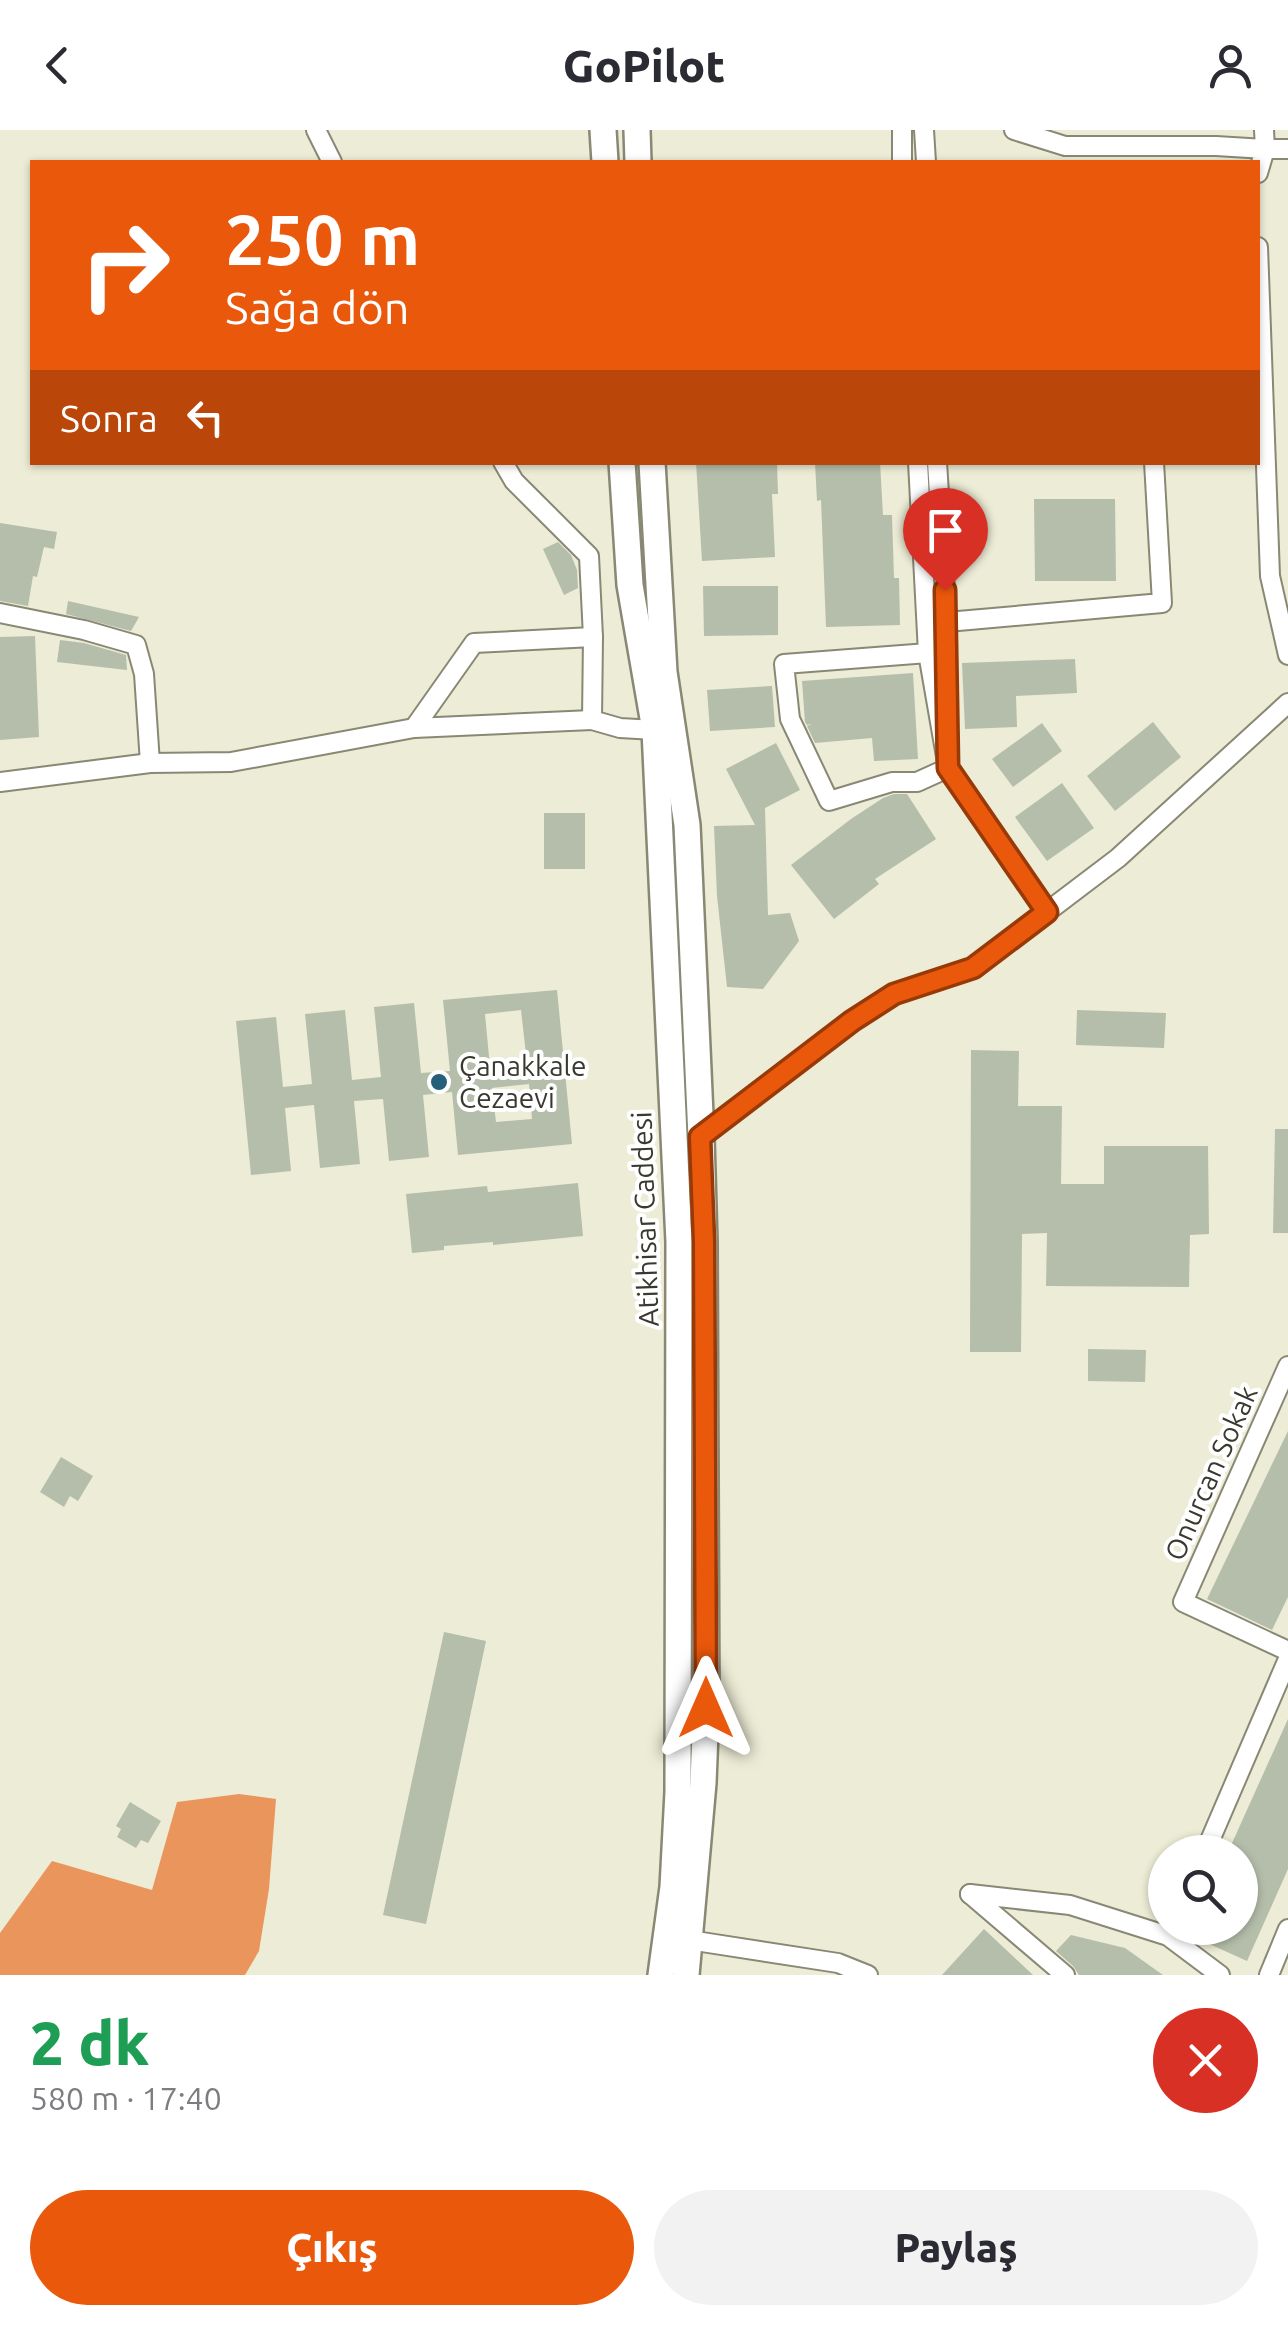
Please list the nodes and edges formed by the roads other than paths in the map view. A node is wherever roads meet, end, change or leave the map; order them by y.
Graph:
1 (316, 130) edge
2 (603, 130) edge
3 (637, 130) edge
4 (902, 130) edge
5 (924, 130) edge
6 (1014, 130) edge
7 (1265, 140) edge
8 (1288, 149) edge
9 (331, 160) edge
10 (605, 160) edge
11 (638, 160) edge
12 (902, 160) edge
13 (926, 160) edge
14 (1260, 302) edge
15 (505, 465) edge
16 (622, 465) edge
17 (652, 465) edge
18 (918, 465) edge
19 (937, 465) edge
20 (1154, 465) edge
21 (0, 612) edge
22 (946, 622) junction
23 (594, 637) junction
24 (928, 653) junction
25 (1288, 655) edge
26 (1288, 703) edge
27 (592, 720) junction
28 (414, 728) junction
29 (655, 730) junction
30 (150, 763) junction
31 (948, 768) junction
32 (0, 782) edge
33 (1047, 912) junction
34 (677, 924) junction
35 (700, 1137) junction
36 (1288, 1366) edge
37 (1283, 1395) edge
38 (1288, 1658) edge
39 (1211, 1835) edge
40 (1148, 1926) edge
41 (1288, 1929) edge
42 (688, 1940) junction
43 (1180, 1945) edge
44 (1198, 1969) edge
45 (662, 1975) edge
46 (686, 1975) edge
47 (868, 1975) edge
48 (1065, 1975) edge
49 (1220, 1975) edge
50 (1270, 1975) edge

1 - 9 street
2 - 10 highway
3 - 11 highway
4 - 12 street
5 - 13 street
6 - 7 street
7 - 8 street
14 - 25 street
15 - 23 street
16 - 29 highway, Atikhisar Caddesi
17 - 34 highway, Atikhisar Caddesi
18 - 24 street
19 - 22 street
20 - 22 street
21 - 30 street
22 - 24 street
22 - 31 street
23 - 27 street
23 - 28 street
24 - 31 street
24 - 31 street
26 - 33 street
27 - 28 street
27 - 29 street
28 - 30 street
29 - 34 highway, Atikhisar Caddesi
30 - 32 street
31 - 33 street
33 - 35 street
34 - 35 highway, Atikhisar Caddesi
34 - 45 highway, Atikhisar Caddesi
35 - 42 highway, Atikhisar Caddesi
36 - 37 street, Onurcan Sokak
37 - 38 street, Onurcan Sokak
38 - 39 street
40 - 48 street
41 - 50 street
42 - 46 highway, Atikhisar Caddesi
42 - 47 street
43 - 44 street
44 - 49 street

